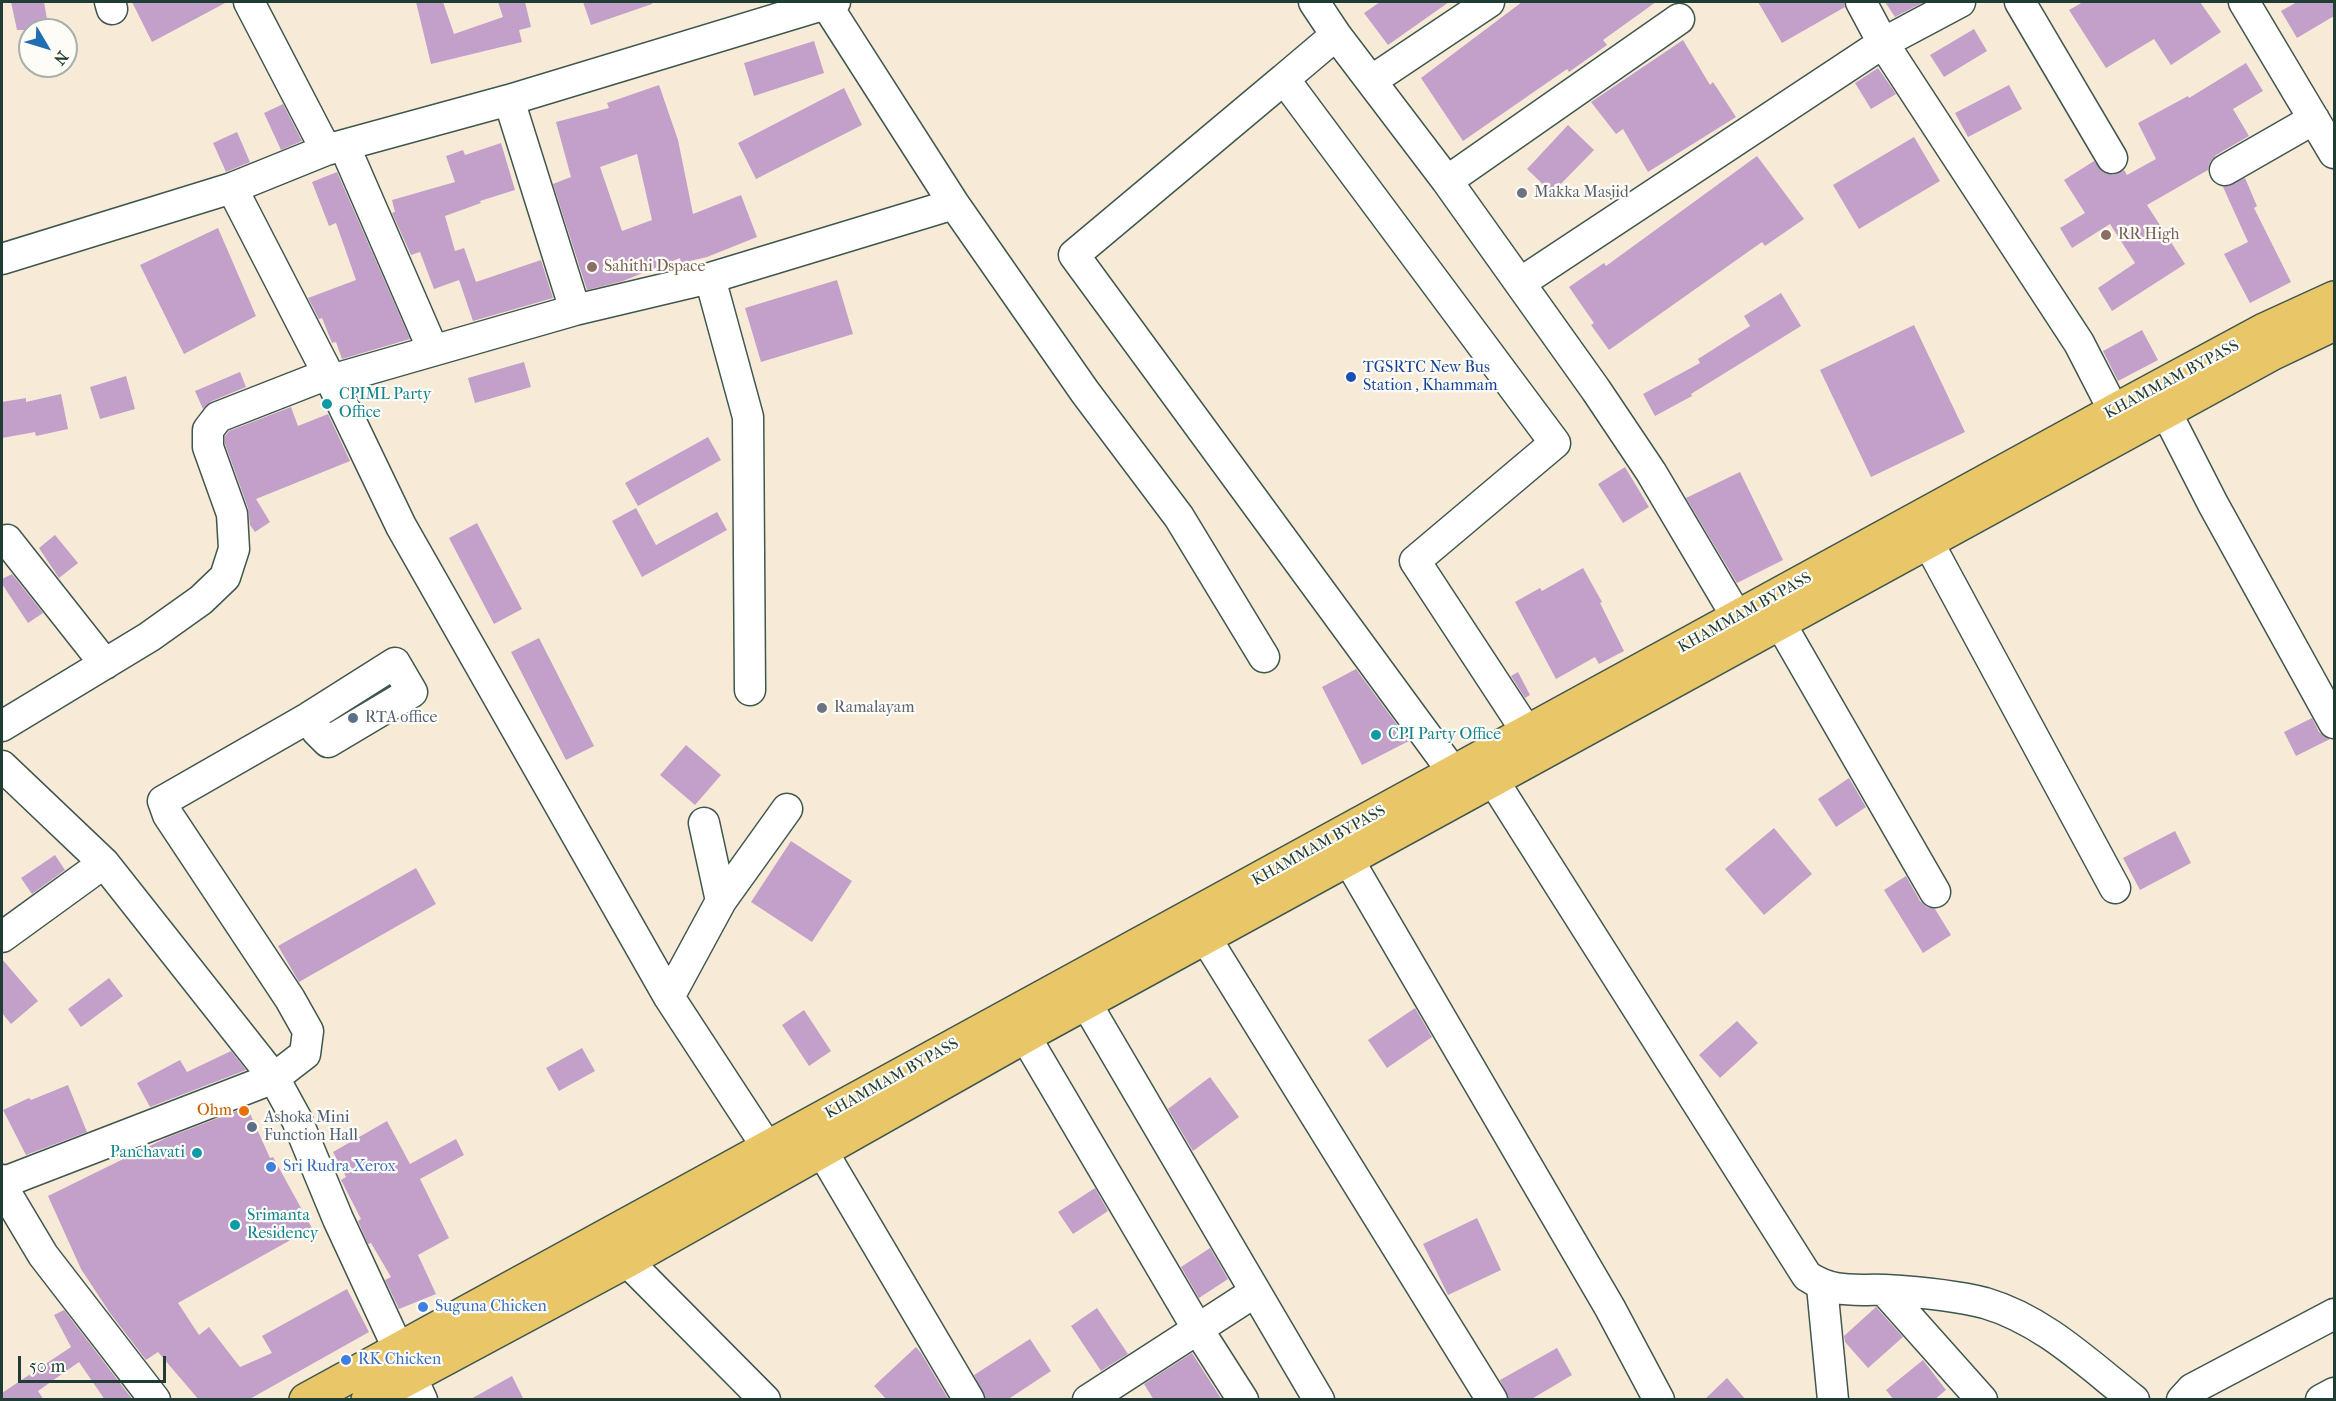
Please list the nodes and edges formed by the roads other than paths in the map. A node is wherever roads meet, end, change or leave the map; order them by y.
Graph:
1 (249, 2) edge
2 (829, 2) edge
3 (1314, 2) edge
4 (1489, 2) edge
5 (1861, 2) edge
6 (1960, 2) edge
7 (2020, 2) edge
8 (2244, 2) edge
9 (1679, 19) dead end
10 (1336, 35) junction
11 (1883, 43) junction
12 (1284, 79) junction
13 (1371, 81) junction
14 (509, 100) junction
15 (2314, 119) junction
16 (335, 148) junction
17 (2334, 153) edge
18 (2112, 158) dead end
19 (2224, 170) dead end
20 (1447, 181) junction
21 (232, 188) junction
22 (954, 204) junction
23 (2, 259) edge
24 (710, 278) junction
25 (1520, 283) junction
26 (2334, 298) edge
27 (575, 310) junction
28 (2334, 324) edge
29 (433, 350) junction
30 (329, 377) junction
31 (2114, 411) junction
32 (2166, 412) junction
33 (7, 540) dead end
34 (1928, 542) junction
35 (1756, 626) junction
36 (1264, 657) dead end
37 (105, 664) junction
38 (750, 690) dead end
39 (308, 718) dead end
40 (2334, 723) edge
41 (2, 726) edge
42 (1527, 732) junction
43 (2, 766) edge
44 (1453, 772) junction
45 (1493, 780) junction
46 (787, 809) dead end
47 (704, 823) dead end
48 (1353, 847) junction
49 (104, 863) junction
50 (2115, 888) dead end
51 (1935, 892) dead end
52 (721, 901) junction
53 (3, 933) edge
54 (1205, 937) junction
55 (669, 997) junction
56 (1086, 1003) junction
57 (1025, 1036) junction
58 (274, 1078) junction
59 (767, 1148) junction
60 (822, 1150) junction
61 (2, 1182) edge
62 (627, 1261) junction
63 (1822, 1286) junction
64 (1884, 1290) junction
65 (1255, 1292) junction
66 (2334, 1314) edge
67 (1197, 1328) junction
68 (410, 1375) edge
69 (2334, 1393) edge
70 (155, 1400) edge
71 (306, 1400) edge
72 (368, 1400) edge
73 (765, 1400) edge
74 (969, 1400) edge
75 (1088, 1400) edge
76 (1244, 1400) edge
77 (1319, 1400) edge
78 (1492, 1400) edge
79 (1659, 1400) edge
80 (1833, 1400) edge
81 (1982, 1400) edge
82 (2134, 1400) edge
83 (2182, 1400) edge
84 (2321, 1400) edge

1 - 16 street
2 - 14 street
2 - 22 street
3 - 10 street
4 - 13 street
5 - 11 street
6 - 11 street
7 - 18 street
8 - 15 street
9 - 20 street
10 - 12 street
10 - 13 street
11 - 25 street
11 - 31 street
12 - 42 street
12 - 44 street
13 - 20 street
14 - 16 street
14 - 27 street
15 - 17 street
15 - 19 street
16 - 21 street
16 - 29 street
20 - 25 street
21 - 23 street
21 - 30 street
22 - 24 street
22 - 36 street
24 - 27 street
24 - 38 street
25 - 35 street
26 - 31 highway, KHAMMAM BYPASS
27 - 29 street
28 - 32 highway, KHAMMAM BYPASS
29 - 30 street
30 - 37 street
30 - 55 street
31 - 35 highway, KHAMMAM BYPASS
32 - 34 highway, KHAMMAM BYPASS
32 - 40 street
33 - 37 street
34 - 35 highway, KHAMMAM BYPASS
34 - 50 street
35 - 42 highway, KHAMMAM BYPASS
35 - 45 highway, KHAMMAM BYPASS
35 - 51 street
37 - 41 street
39 - 58 street
42 - 44 highway, KHAMMAM BYPASS
43 - 49 street
44 - 48 highway, KHAMMAM BYPASS
45 - 48 highway, KHAMMAM BYPASS
45 - 63 street
46 - 52 street
47 - 52 street
48 - 54 highway, KHAMMAM BYPASS
48 - 59 highway, KHAMMAM BYPASS
48 - 79 street
49 - 53 street
49 - 58 street
52 - 55 street
54 - 56 highway, KHAMMAM BYPASS
54 - 78 street
55 - 59 street
56 - 57 highway, KHAMMAM BYPASS
56 - 65 street
57 - 60 highway, KHAMMAM BYPASS
57 - 67 street
58 - 61 street
58 - 68 street
59 - 68 highway, KHAMMAM BYPASS
60 - 62 highway, KHAMMAM BYPASS
60 - 74 street
61 - 70 street
62 - 68 highway, KHAMMAM BYPASS
62 - 73 street
63 - 64 street
63 - 80 street
64 - 81 street
64 - 82 street
65 - 67 street
65 - 77 street
66 - 83 street
67 - 75 street
67 - 76 street
68 - 71 highway, KHAMMAM BYPASS
68 - 72 highway, KHAMMAM BYPASS
69 - 84 street

